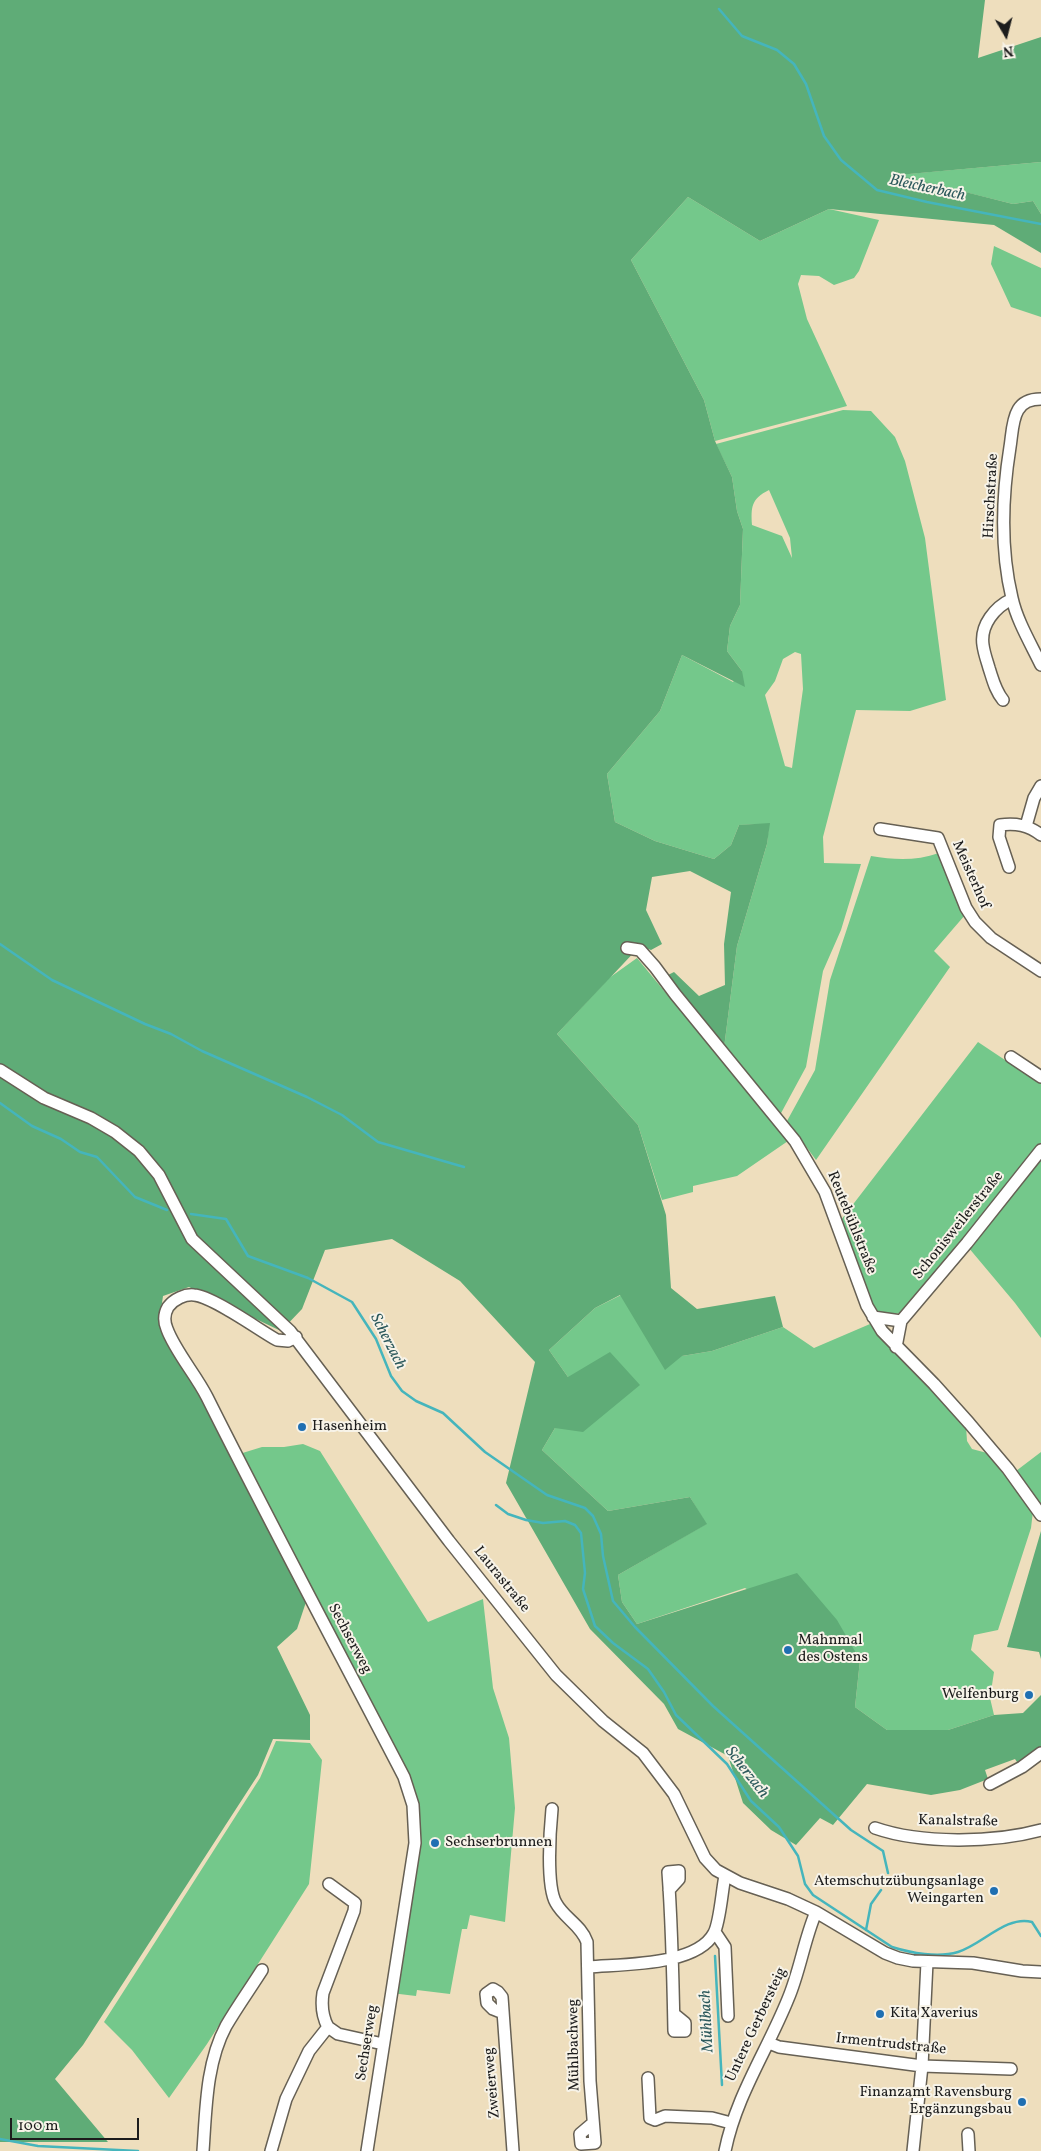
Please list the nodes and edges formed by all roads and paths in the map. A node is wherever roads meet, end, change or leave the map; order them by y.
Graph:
1 (1041, 399) edge
2 (1012, 599) junction
3 (1038, 653) edge
4 (1041, 665) edge
5 (1003, 700) dead end
6 (1041, 786) edge
7 (1026, 826) junction
8 (880, 829) dead end
9 (1041, 835) edge
10 (1009, 867) dead end
11 (627, 948) dead end
12 (1041, 970) edge
13 (1011, 1057) dead end
14 (0, 1070) edge
15 (1041, 1077) edge
16 (1041, 1150) edge
17 (873, 1317) junction
18 (901, 1321) junction
19 (296, 1338) junction
20 (896, 1347) junction
21 (1041, 1516) edge
22 (1041, 1753) edge
23 (990, 1784) dead end
24 (552, 1809) dead end
25 (875, 1828) dead end
26 (1041, 1830) edge
27 (725, 1876) junction
28 (329, 1884) dead end
29 (669, 1890) dead end
30 (816, 1912) junction
31 (715, 1932) junction
32 (673, 1959) junction
33 (927, 1962) junction
34 (589, 1967) junction
35 (262, 1970) dead end
36 (1041, 1972) edge
37 (502, 2012) dead end
38 (674, 2014) dead end
39 (728, 2016) dead end
40 (328, 2027) junction
41 (768, 2043) junction
42 (383, 2044) junction
43 (922, 2066) junction
44 (1010, 2068) dead end
45 (648, 2078) dead end
46 (731, 2122) junction
47 (593, 2123) dead end
48 (968, 2134) dead end
49 (203, 2151) edge
50 (271, 2151) edge
51 (367, 2151) edge
52 (513, 2151) edge
53 (725, 2151) edge
54 (913, 2151) edge
55 (969, 2151) edge

1 - 2 street, Hirschstraße
2 - 3 street, Hirschstraße
2 - 5 street
3 - 4 street, Hirschstraße
6 - 7 street
7 - 9 street
7 - 10 street
8 - 12 street, Meisterhof
11 - 17 street, Reutebühlstraße
13 - 15 street
14 - 19 street, Laurastraße
16 - 18 street, Schonisweilerstraße
17 - 18 street
17 - 20 street, Reutebühlstraße
18 - 20 street, Schonisweilerstraße
19 - 27 street, Laurastraße
19 - 42 street, Sechserweg
20 - 21 street, Reutebühlstraße
22 - 23 street
24 - 34 street, Mühlbachweg
25 - 26 street, Kanalstraße
27 - 30 street
27 - 31 street
28 - 40 street
29 - 32 street
30 - 33 street
30 - 41 street, Untere Gerbersteig
31 - 32 street
31 - 39 street
32 - 34 street
32 - 38 street
33 - 36 street
33 - 43 street
34 - 47 street, Mühlbachweg
35 - 49 street
37 - 52 street, Zweierweg
40 - 42 street
40 - 50 street
41 - 43 street, Irmentrudstraße
41 - 46 street, Untere Gerbersteig
42 - 51 street, Sechserweg
43 - 44 street, Irmentrudstraße
43 - 54 street
45 - 46 street
46 - 53 street, Untere Gerbersteig
48 - 55 street

